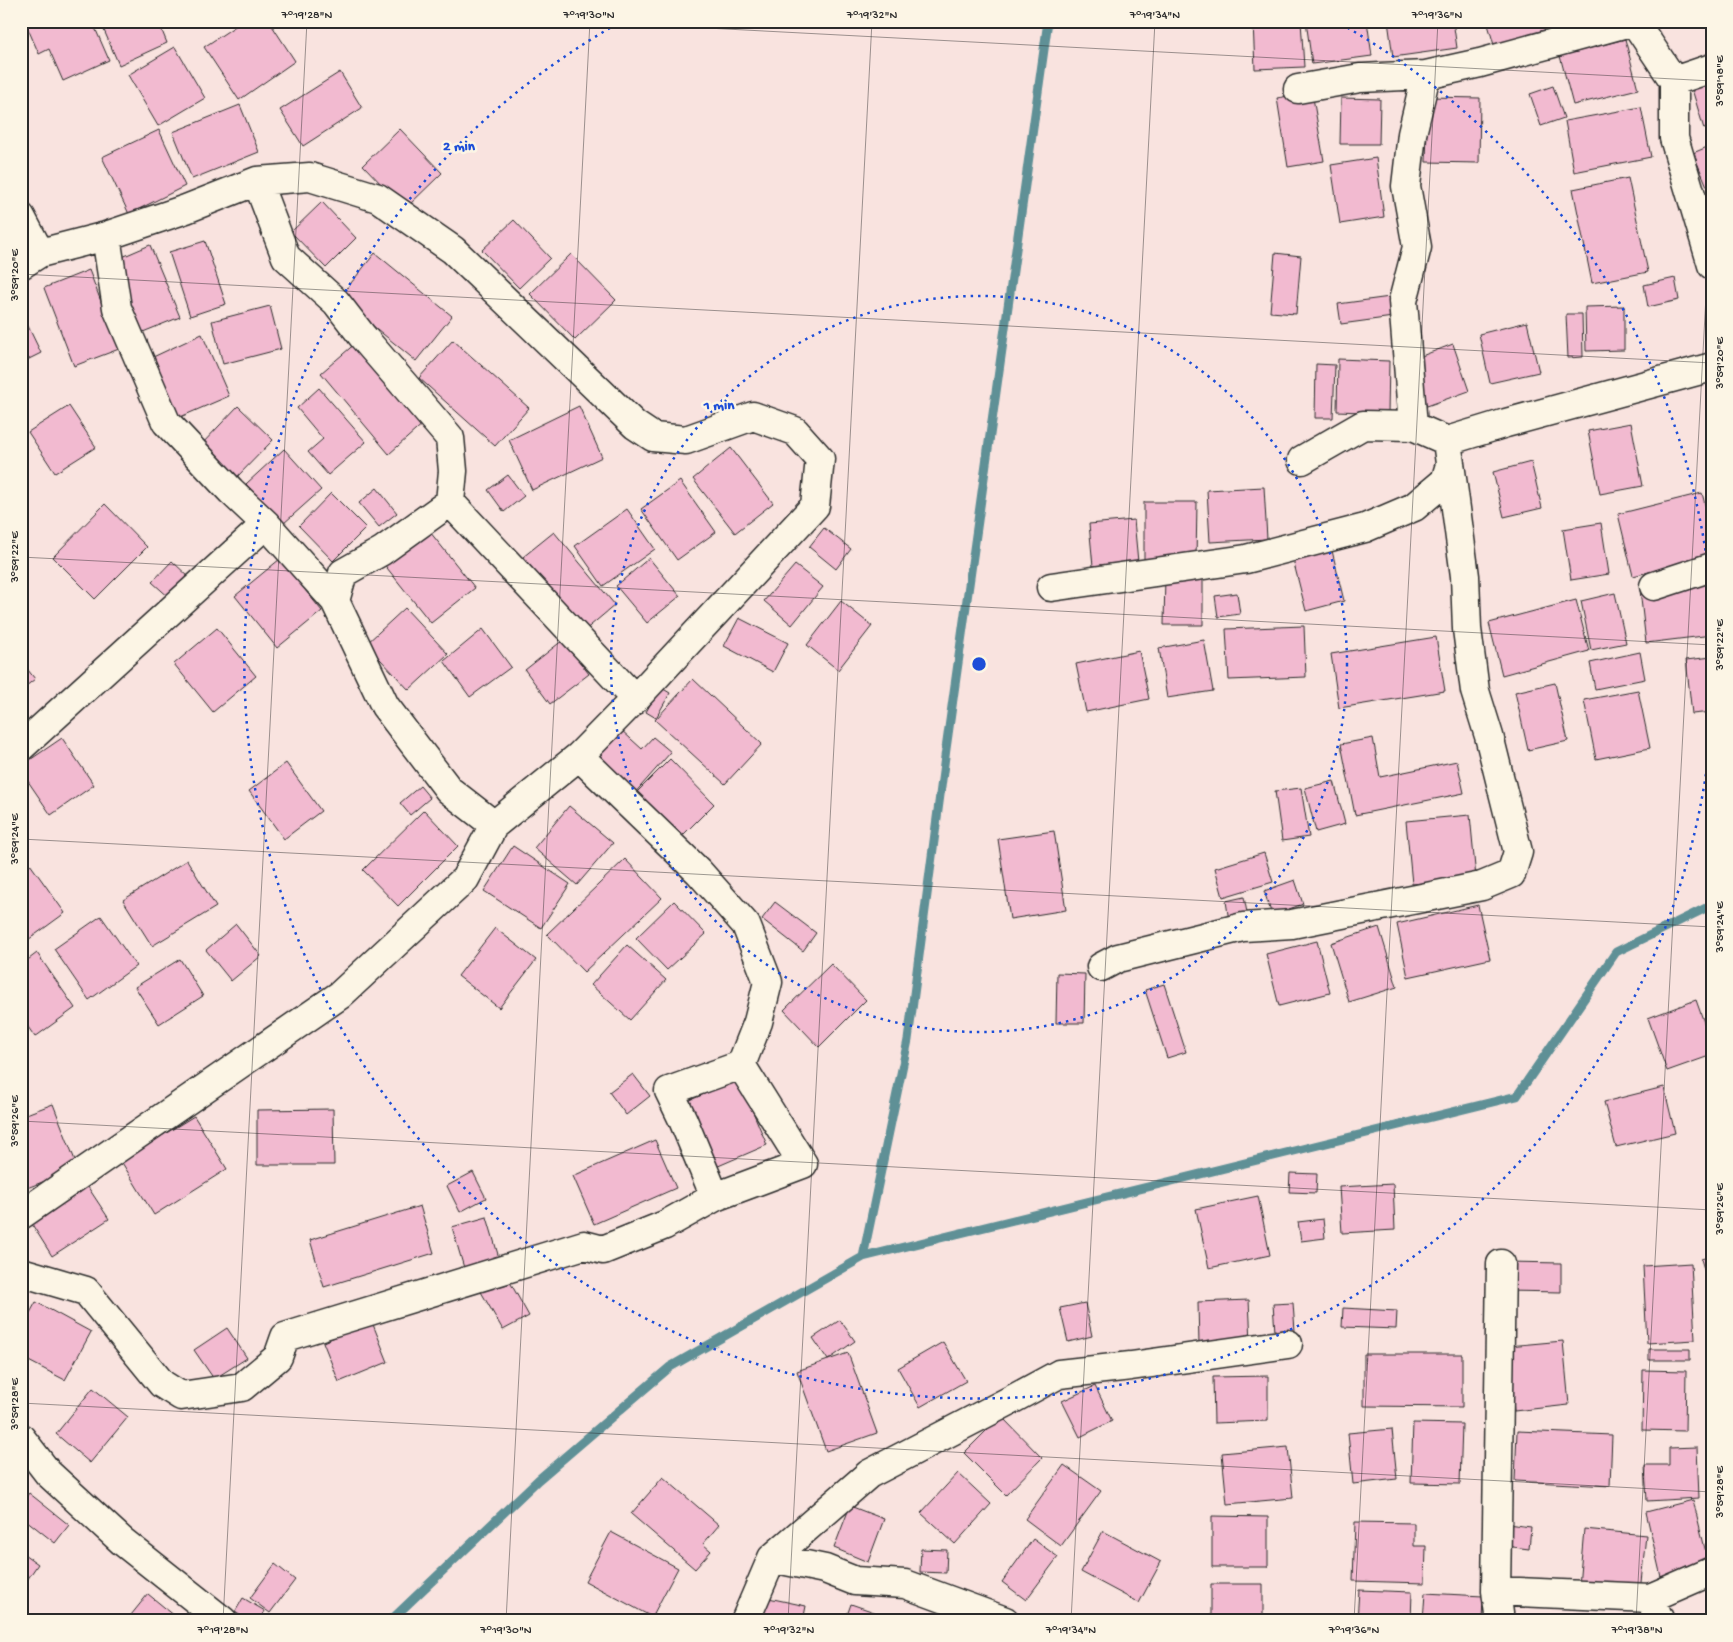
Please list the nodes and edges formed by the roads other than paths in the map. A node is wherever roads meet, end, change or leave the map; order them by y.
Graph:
1 (1634, 21) edge
2 (1712, 68) edge
3 (1426, 75) junction
4 (1674, 81) junction
5 (1298, 88) dead end
6 (257, 181) junction
7 (21, 217) edge
8 (106, 236) junction
9 (31, 259) edge
10 (1712, 265) edge
11 (1712, 367) edge
12 (1413, 426) junction
13 (1447, 441) junction
14 (1302, 460) dead end
15 (1449, 468) junction
16 (450, 502) junction
17 (266, 524) junction
18 (1712, 567) edge
19 (1654, 586) dead end
20 (1052, 587) dead end
21 (335, 601) junction
22 (636, 699) junction
23 (21, 747) edge
24 (579, 756) junction
25 (494, 824) junction
26 (1101, 967) dead end
27 (742, 1064) junction
28 (715, 1197) junction
29 (21, 1215) edge
30 (1501, 1264) dead end
31 (21, 1272) edge
32 (1288, 1344) dead end
33 (21, 1438) edge
34 (772, 1558) junction
35 (1712, 1571) edge
36 (1496, 1591) junction
37 (1655, 1610) edge
38 (1003, 1620) edge
39 (223, 1621) edge
40 (745, 1621) edge
41 (1500, 1621) edge

1 - 3 street
1 - 4 street
2 - 4 street
3 - 5 street
3 - 12 street
4 - 10 street
6 - 8 street
6 - 16 street
6 - 22 street
7 - 9 street
8 - 9 street
8 - 17 street
11 - 13 street
12 - 13 street
12 - 14 street
13 - 15 street
15 - 20 street
15 - 26 street
16 - 21 street
16 - 22 street
17 - 21 street
17 - 23 street
18 - 19 street
21 - 25 street
22 - 24 street
24 - 25 street
24 - 27 street
25 - 29 street
27 - 28 street
27 - 28 street
28 - 31 street
30 - 36 street
32 - 34 street
33 - 39 street
34 - 38 street
34 - 40 street
35 - 37 street
36 - 37 street
36 - 41 street

